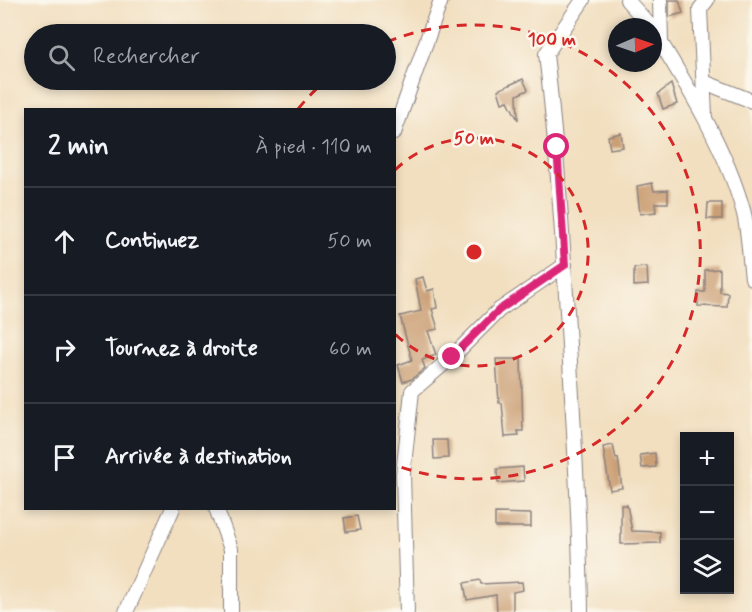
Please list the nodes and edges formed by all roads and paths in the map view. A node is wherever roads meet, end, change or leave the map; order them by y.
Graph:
1 (441, 0) edge
2 (583, 0) edge
3 (627, 0) edge
4 (660, 0) edge
5 (707, 0) edge
6 (643, 18) edge
7 (660, 18) edge
8 (662, 45) edge
9 (704, 82) junction
10 (752, 100) edge
11 (705, 121) junction
12 (396, 128) edge
13 (565, 265) junction
14 (752, 278) edge
15 (396, 461) edge
16 (403, 474) junction
17 (172, 510) edge
18 (217, 510) edge
19 (126, 612) edge
20 (231, 612) edge
21 (408, 612) edge
22 (581, 612) edge

1 - 12 street
2 - 13 street
3 - 6 street
4 - 7 street
5 - 9 street
8 - 11 street
9 - 10 street
9 - 11 street
11 - 14 street
13 - 16 street
13 - 22 street
15 - 16 street
16 - 21 street
17 - 19 street
18 - 20 street

